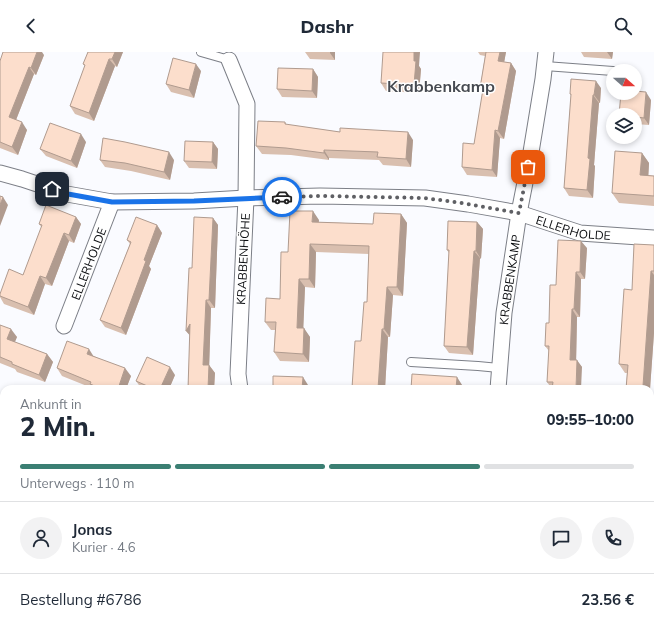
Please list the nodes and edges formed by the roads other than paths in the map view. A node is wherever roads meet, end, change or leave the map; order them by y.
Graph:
1 (200, 52) edge
2 (545, 59) edge
3 (229, 60) joint
4 (606, 71) edge
5 (0, 173) edge
6 (246, 198) junction
7 (112, 202) junction
8 (519, 213) junction
9 (654, 238) edge
10 (64, 326) dead end
11 (411, 362) dead end
12 (499, 368) junction
13 (239, 385) edge
14 (498, 385) edge

1 - 3 lane
2 - 4 lane
2 - 8 street, KRABBENKAMP
3 - 6 street, KRABBENHÖHE
5 - 7 street, ELLERHOLDE
6 - 7 street, ELLERHOLDE
6 - 8 street, ELLERHOLDE
6 - 13 street, KRABBENHÖHE
7 - 10 street, ELLERHOLDE
8 - 9 street, ELLERHOLDE
8 - 12 street, KRABBENKAMP
11 - 12 lane
12 - 14 street, KRABBENKAMP

